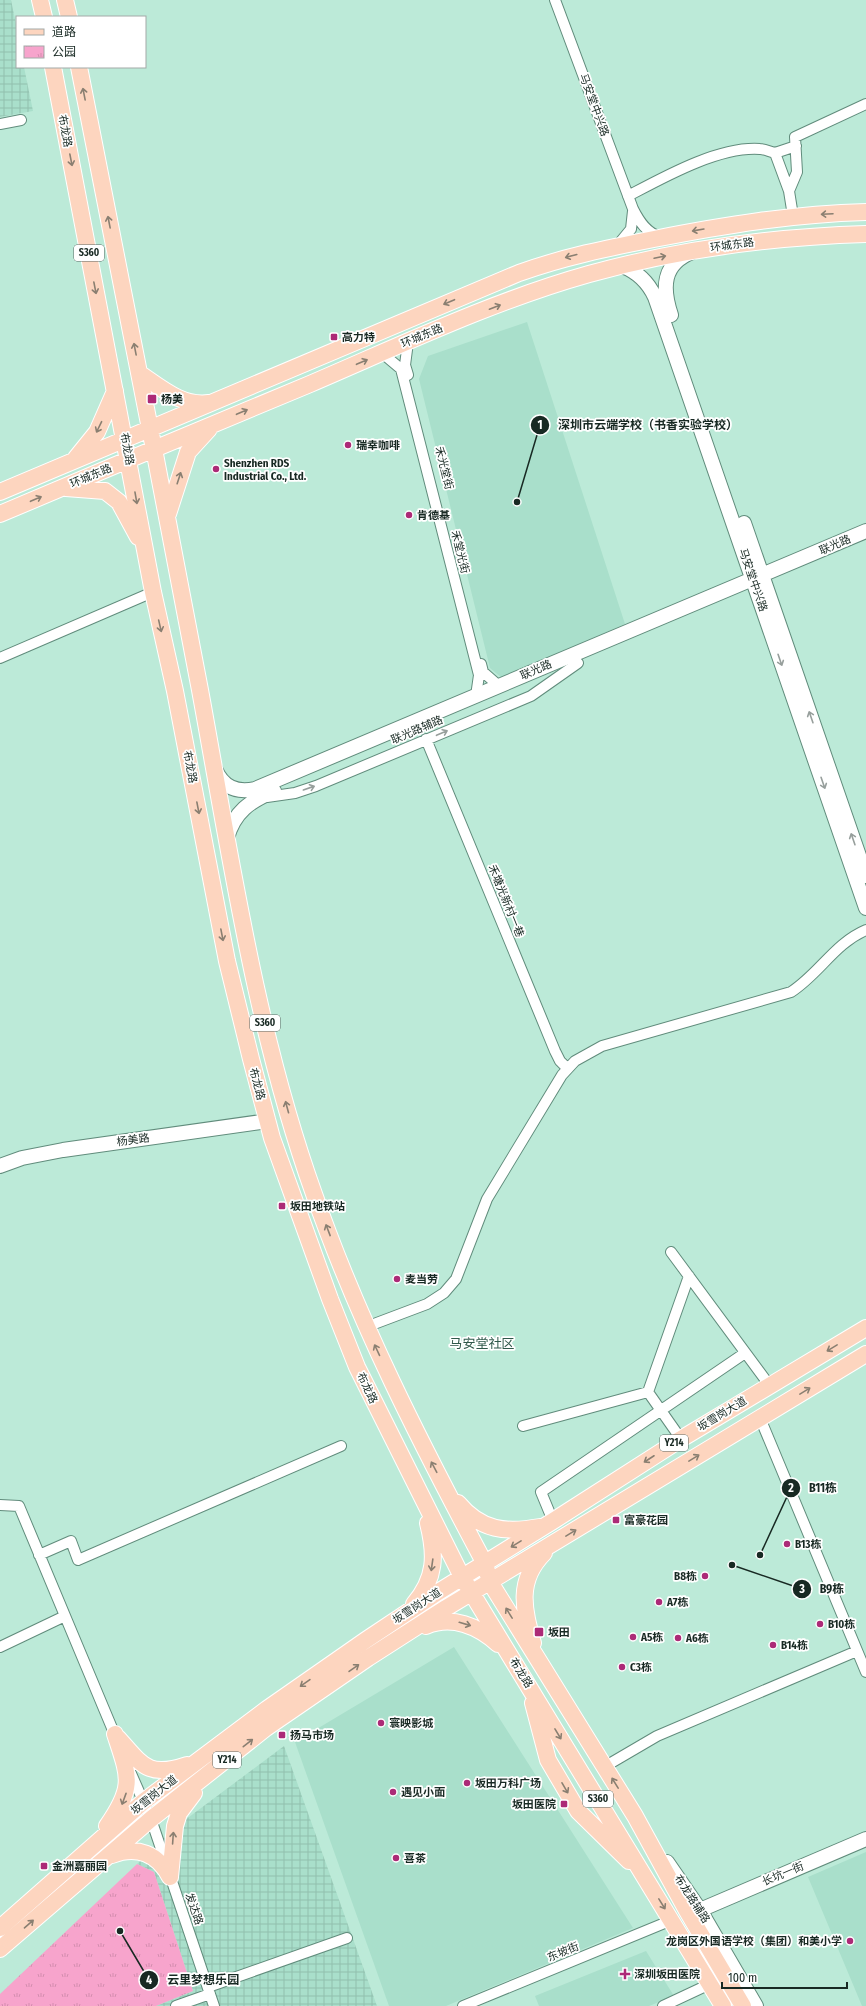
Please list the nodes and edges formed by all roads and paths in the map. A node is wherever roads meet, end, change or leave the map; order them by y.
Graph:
1 (40, 0) edge
2 (65, 0) edge
3 (555, 0) edge
4 (44, 16) edge
5 (69, 16) edge
6 (53, 68) edge
7 (79, 68) edge
8 (866, 104) edge
9 (21, 120) dead end
10 (0, 124) edge
11 (796, 146) junction
12 (775, 154) junction
13 (789, 191) junction
14 (628, 196) junction
15 (633, 209) junction
16 (866, 212) edge
17 (793, 216) junction
18 (866, 234) edge
19 (663, 237) junction
20 (617, 246) junction
21 (698, 250) junction
22 (622, 266) junction
23 (408, 342) junction
24 (382, 353) junction
25 (139, 373) junction
26 (115, 391) junction
27 (213, 402) junction
28 (213, 424) junction
29 (150, 429) junction
30 (125, 439) junction
31 (155, 449) junction
32 (129, 460) junction
33 (73, 461) junction
34 (62, 488) junction
35 (0, 492) edge
36 (0, 514) edge
37 (167, 516) junction
38 (866, 532) edge
39 (866, 542) edge
40 (145, 551) junction
41 (759, 582) junction
42 (153, 592) junction
43 (0, 658) edge
44 (578, 663) junction
45 (499, 686) junction
46 (476, 696) junction
47 (426, 739) junction
48 (214, 767) junction
49 (257, 798) junction
50 (227, 838) junction
51 (866, 876) edge
52 (866, 908) edge
53 (866, 930) edge
54 (567, 1068) junction
55 (268, 1121) junction
56 (0, 1166) edge
57 (671, 1252) dead end
58 (689, 1276) junction
59 (366, 1328) junction
60 (866, 1328) edge
61 (745, 1353) junction
62 (866, 1354) edge
63 (770, 1386) junction
64 (648, 1392) junction
65 (661, 1410) junction
66 (760, 1418) junction
67 (523, 1426) dead end
68 (681, 1439) junction
69 (341, 1446) dead end
70 (443, 1484) junction
71 (422, 1499) junction
72 (0, 1505) edge
73 (550, 1523) junction
74 (555, 1543) junction
75 (39, 1555) junction
76 (485, 1564) junction
77 (462, 1577) junction
78 (490, 1582) junction
79 (471, 1593) junction
80 (406, 1613) junction
81 (65, 1616) junction
82 (401, 1637) junction
83 (0, 1647) edge
84 (857, 1650) junction
85 (510, 1655) junction
86 (537, 1659) junction
87 (866, 1672) edge
88 (529, 1686) junction
89 (115, 1734) junction
90 (200, 1760) junction
91 (604, 1766) junction
92 (209, 1774) junction
93 (143, 1802) junction
94 (635, 1816) junction
95 (151, 1819) junction
96 (866, 1839) edge
97 (93, 1846) junction
98 (102, 1860) junction
99 (170, 1877) junction
100 (646, 1878) junction
101 (700, 1910) junction
102 (672, 1920) junction
103 (0, 1928) edge
104 (347, 1938) dead end
105 (0, 1949) edge
106 (710, 1984) junction
107 (209, 1990) junction
108 (176, 2006) edge
109 (214, 2006) edge
110 (463, 2006) edge
111 (663, 2006) edge
112 (723, 2006) edge
113 (743, 2006) edge
114 (756, 2006) edge

1 - 4 main road
2 - 5 main road
3 - 14 street, 马安堂中兴路
6 -> 26 main road, 布龙路 / S360
25 -> 7 main road, 布龙路 / S360
8 - 11 street
9 - 10 street
11 - 12 street
11 - 13 street
12 - 13 street
12 - 14 street
13 - 17 street
14 - 15 street, 马安堂中兴路
15 - 19 street, 马安堂中兴路
15 - 20 street, 马安堂中兴路
16 -> 17 main road, 环城东路
17 -> 19 main road, 环城东路
18 - 21 main road, 环城东路
19 - 20 main road, 环城东路
20 -> 27 main road, 环城东路
22 -> 21 main road, 环城东路
21 - 41 street, 马安堂中兴路
23 -> 22 main road, 环城东路
22 - 41 street, 马安堂中兴路
23 - 24 main road, 环城东路
23 - 45 street, 禾光堂街
28 -> 24 main road, 环城东路
24 - 46 street, 禾堂光街
25 - 27 main road
25 - 29 main road, 布龙路 / S360
26 - 30 main road, 布龙路 / S360
26 -> 33 main road
27 - 29 main road, 环城东路
28 - 31 main road, 环城东路
37 -> 28 main road
29 - 30 main road, 环城东路
29 - 31 main road, 布龙路 / S360
30 - 32 main road, 布龙路 / S360
30 - 33 main road, 环城东路
31 - 32 main road, 环城东路
31 - 37 main road, 布龙路 / S360
32 - 34 main road, 环城东路
32 -> 40 main road, 布龙路 / S360
33 - 35 main road, 环城东路
36 -> 34 main road, 环城东路
34 - 40 main road
37 - 48 main road, 布龙路 / S360
38 - 41 street, 联光路
39 - 41 street, 联光路
40 - 42 main road, 布龙路 / S360
41 - 44 street, 联光路
41 - 45 street, 联光路
51 -> 41 street, 马安堂中兴路
41 -> 52 street, 马安堂中兴路
42 - 43 street
42 -> 55 main road, 布龙路 / S360
47 -> 44 street, 联光路辅路
44 - 49 street, 联光路
45 - 46 street, 联光路
46 - 48 street, 联光路
49 -> 47 street, 联光路辅路
47 - 54 street, 禾塘光新村一巷
48 - 50 main road, 布龙路 / S360
49 - 50 street, 联光路
59 -> 50 main road, 布龙路 / S360
53 - 54 street
54 - 59 street
55 - 56 street, 杨美路
55 - 71 main road, 布龙路 / S360
57 - 58 street
58 - 61 street
58 - 64 street
70 -> 59 main road, 布龙路 / S360
60 -> 63 main road, 坂雪岗大道 / Y214
61 - 63 street
61 - 65 street
66 -> 62 main road, 坂雪岗大道 / Y214
63 - 68 main road, 坂雪岗大道 / Y214
64 - 65 street
64 - 67 street
65 - 68 street
65 - 73 street
74 -> 66 main road, 坂雪岗大道 / Y214
66 - 84 street
68 -> 73 main road, 坂雪岗大道 / Y214
69 - 75 street
70 - 73 main road
70 - 76 main road, 布龙路 / S360
71 - 77 main road, 布龙路 / S360
71 -> 80 main road
72 - 75 street, 发达路
73 -> 76 main road, 坂雪岗大道 / Y214
74 - 78 main road, 坂雪岗大道 / Y214
74 - 86 main road
75 - 81 street, 发达路
76 - 77 main road, 坂雪岗大道 / Y214
76 - 78 main road, 布龙路 / S360
77 - 79 main road, 布龙路 / S360
77 - 80 main road, 坂雪岗大道 / Y214
78 - 79 main road, 坂雪岗大道 / Y214
86 -> 78 main road, 布龙路 / S360
79 - 82 main road, 坂雪岗大道 / Y214
79 - 85 main road, 布龙路 / S360
80 -> 90 main road, 坂雪岗大道 / Y214
81 - 83 street
81 - 89 street, 发达路
82 -> 85 main road
92 -> 82 main road, 坂雪岗大道 / Y214
84 - 87 street
84 - 91 street
85 - 88 main road, 布龙路 / S360
86 - 91 main road, 布龙路 / S360
88 -> 100 main road, 布龙路 / S360
88 -> 100 main road
89 - 90 main road
89 - 93 street, 发达路
89 -> 97 main road
90 - 93 main road, 坂雪岗大道 / Y214
94 -> 91 main road, 布龙路 / S360
92 - 95 main road, 坂雪岗大道 / Y214
99 -> 92 main road
93 - 95 street, 发达路
93 - 97 main road, 坂雪岗大道 / Y214
94 - 101 street, 布龙路辅路
94 - 113 main road, 布龙路 / S360
95 - 98 main road, 坂雪岗大道 / Y214
95 - 99 street, 发达路
96 - 101 street, 长坑一街
97 - 103 main road, 坂雪岗大道 / Y214
98 - 99 main road
105 -> 98 main road, 坂雪岗大道 / Y214
99 - 107 street, 发达路
100 -> 102 main road, 布龙路 / S360
101 - 114 street, 布龙路辅路
102 - 106 main road, 布龙路 / S360
102 - 110 street, 东坡街
104 - 107 street
106 - 111 street
106 - 112 main road, 布龙路 / S360
107 - 108 street
107 - 109 street, 发达路

